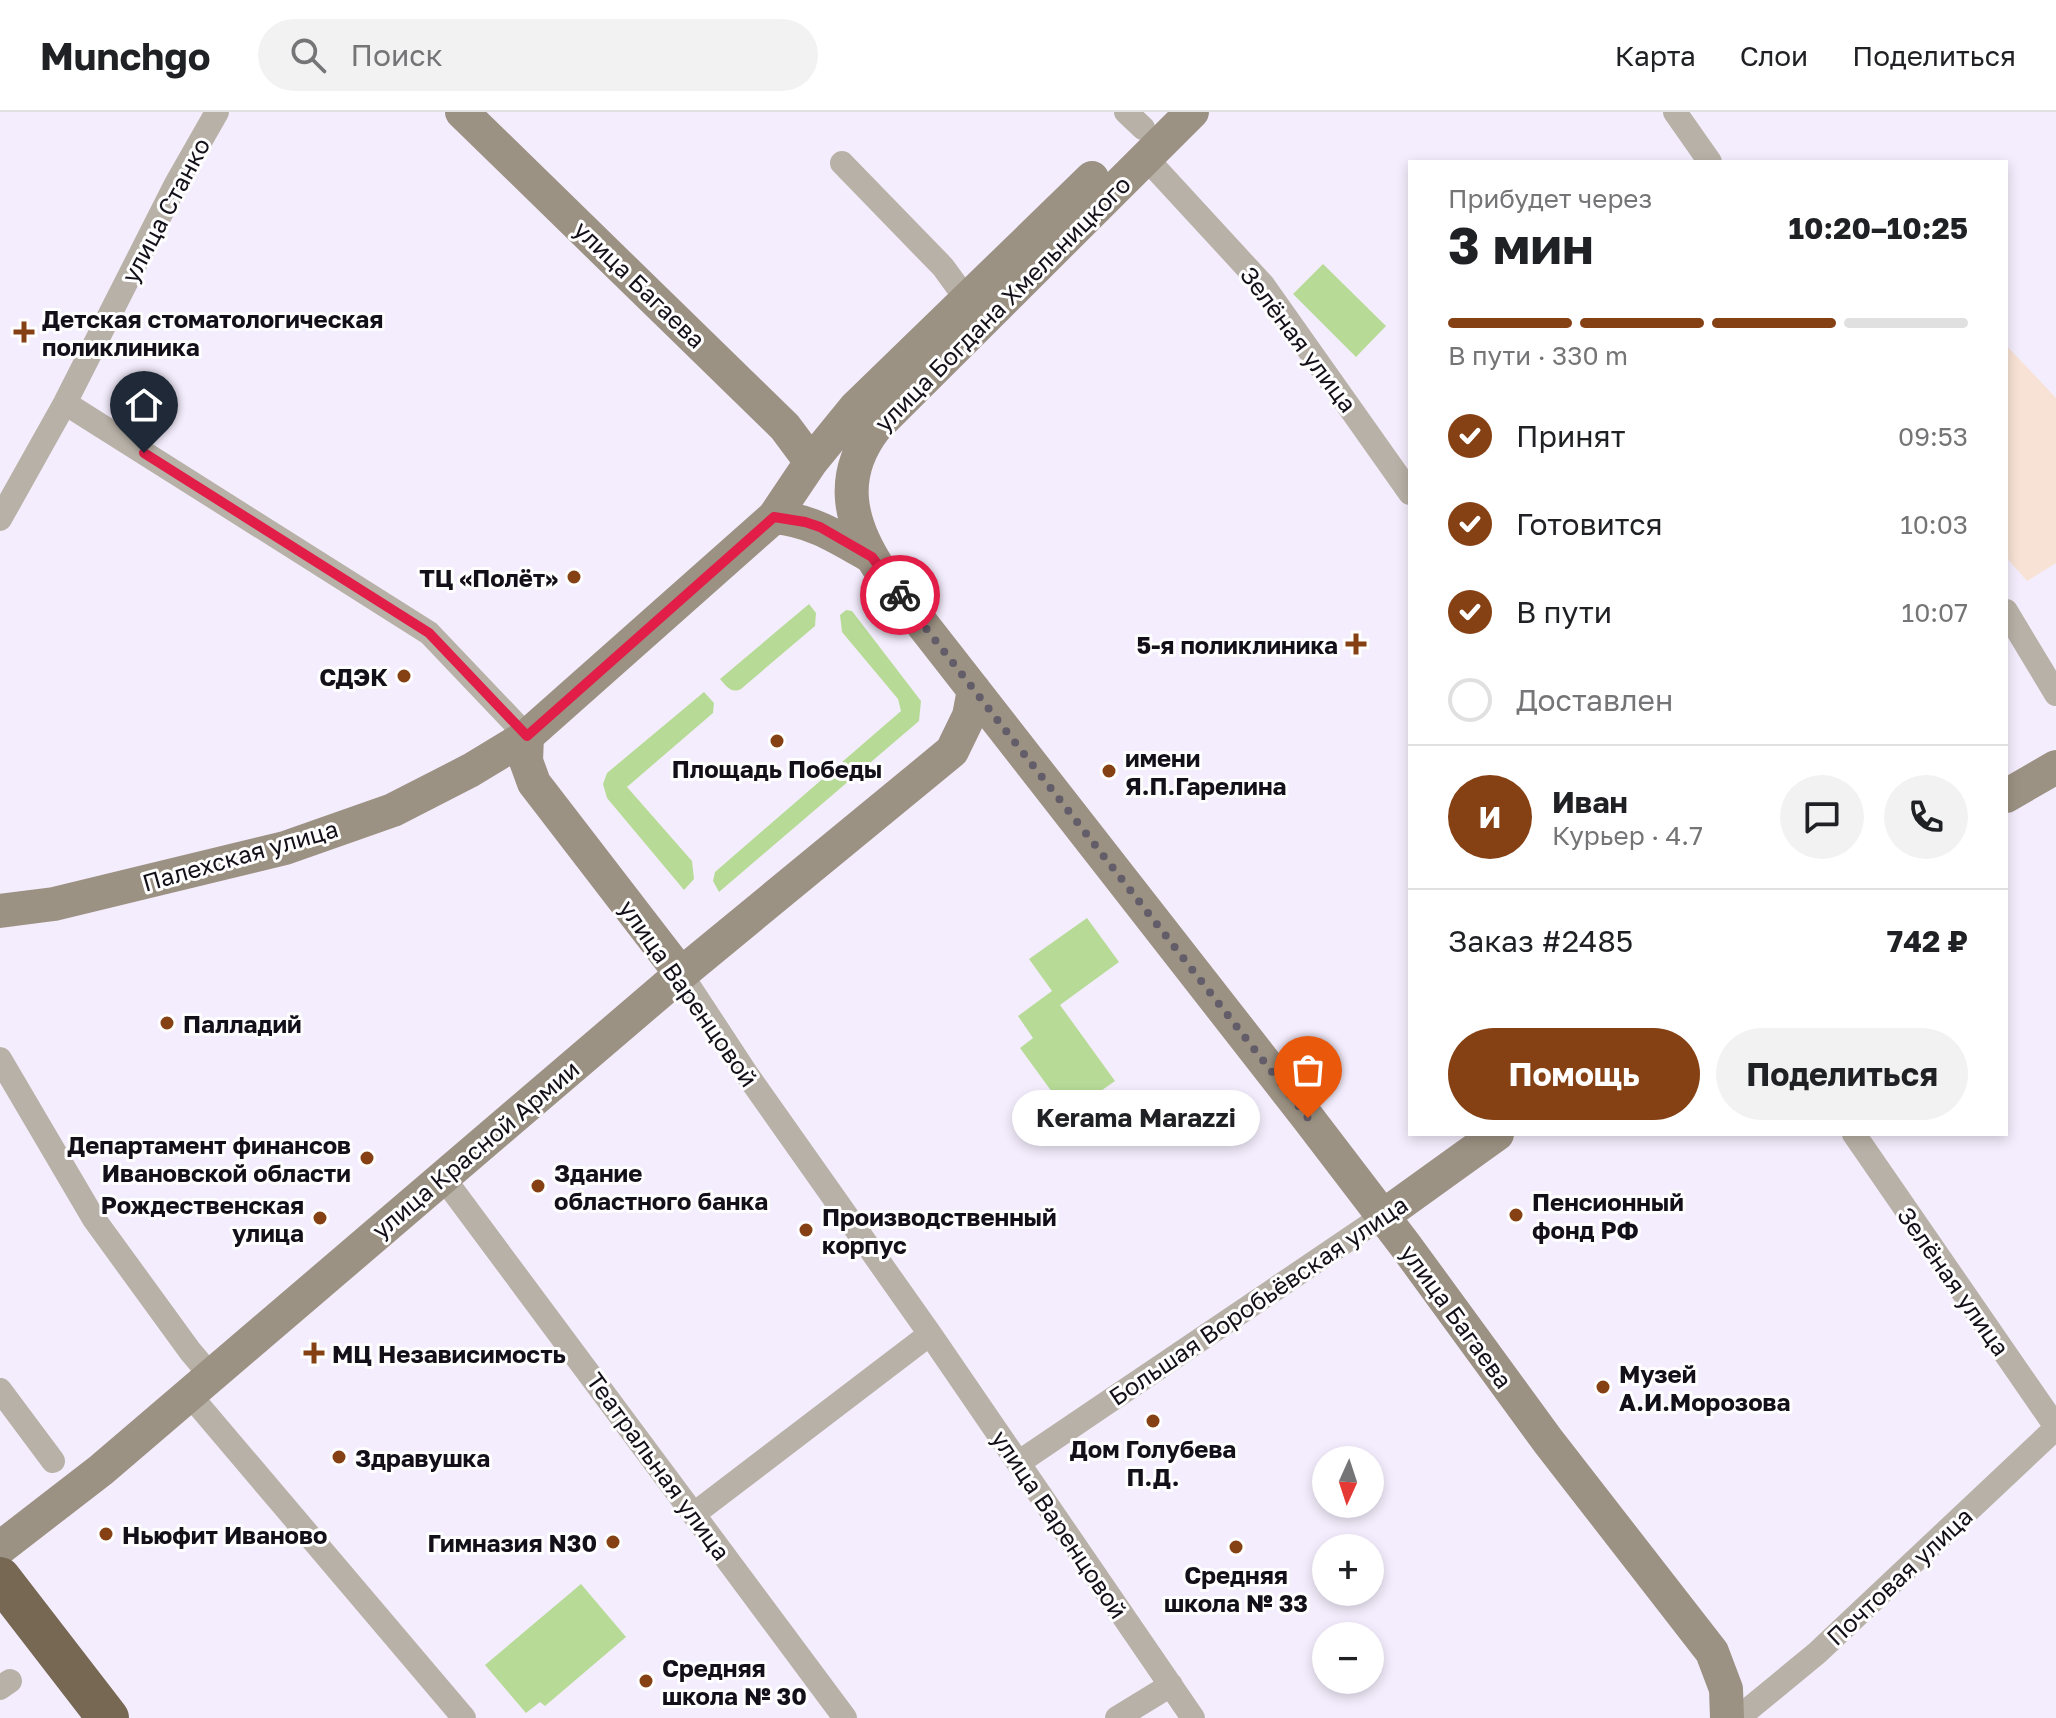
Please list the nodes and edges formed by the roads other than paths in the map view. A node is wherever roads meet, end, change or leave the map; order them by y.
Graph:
1 (217, 112) edge
2 (462, 112) edge
3 (1192, 112) edge
4 (1675, 112) edge
5 (1144, 128) edge
6 (1709, 160) edge
7 (842, 163) dead end
8 (967, 300) junction
9 (65, 403) junction
10 (811, 462) junction
11 (1408, 490) edge
12 (774, 517) junction
13 (0, 519) edge
14 (872, 557) junction
15 (2008, 614) edge
16 (974, 690) junction
17 (2056, 694) edge
18 (527, 736) junction
19 (952, 751) junction
20 (2056, 767) edge
21 (471, 770) junction
22 (1042, 777) junction
23 (2008, 795) edge
24 (546, 801) junction
25 (0, 911) edge
26 (681, 974) junction
27 (2, 1066) edge
28 (1494, 1136) edge
29 (1855, 1136) edge
30 (442, 1176) junction
31 (1383, 1216) junction
32 (930, 1334) junction
33 (200, 1385) junction
34 (0, 1390) edge
35 (2056, 1428) edge
36 (53, 1461) dead end
37 (1018, 1463) junction
38 (694, 1514) junction
39 (0, 1548) edge
40 (0, 1578) edge
41 (0, 1624) edge
42 (1171, 1685) junction
43 (73, 1718) edge
44 (108, 1718) edge
45 (464, 1718) edge
46 (845, 1718) edge
47 (1117, 1718) edge
48 (1193, 1718) edge
49 (1727, 1718) edge
50 (1738, 1718) edge

1 - 9 street, улица Станко
2 - 10 main road, улица Багаева
3 - 5 main road, улица Богдана Хмельницкого
4 - 6 street
5 - 8 main road, улица Богдана Хмельницкого
5 - 11 street, Зелёная улица
5 - 14 main road, улица Богдана Хмельницкого
7 - 8 street
8 - 10 main road, улица Богдана Хмельницкого
9 - 13 street, улица Станко
9 - 18 street
10 - 12 main road, улица Богдана Хмельницкого
12 - 14 main road, улица Багаева
12 - 18 main road, Палехская улица
14 - 16 main road, улица Багаева
15 - 17 street
16 - 19 main road, улица Красной Армии
16 - 22 main road, улица Багаева
18 - 21 main road, Палехская улица
18 - 24 main road, улица Варенцовой
19 - 22 main road, улица Красной Армии
19 - 26 main road, улица Красной Армии
20 - 23 main road
21 - 24 main road
21 - 25 main road, Палехская улица
22 - 31 main road, улица Багаева
24 - 26 main road, улица Варенцовой
26 - 30 main road, улица Красной Армии
26 - 32 street, улица Варенцовой
27 - 33 street
28 - 31 main road, Большая Воробьёвская улица
29 - 35 street, Зелёная улица
30 - 33 main road, улица Красной Армии
30 - 38 street, Театральная улица
31 - 37 street, Большая Воробьёвская улица
31 - 49 main road, улица Багаева
32 - 37 street, улица Варенцовой
32 - 38 street
33 - 39 main road, улица Красной Армии
33 - 45 street
34 - 36 street
35 - 50 street, Почтовая улица
37 - 42 street, улица Варенцовой
38 - 46 street, Театральная улица
40 - 44 highway
41 - 43 highway
42 - 47 street
42 - 48 street, улица Варенцовой

